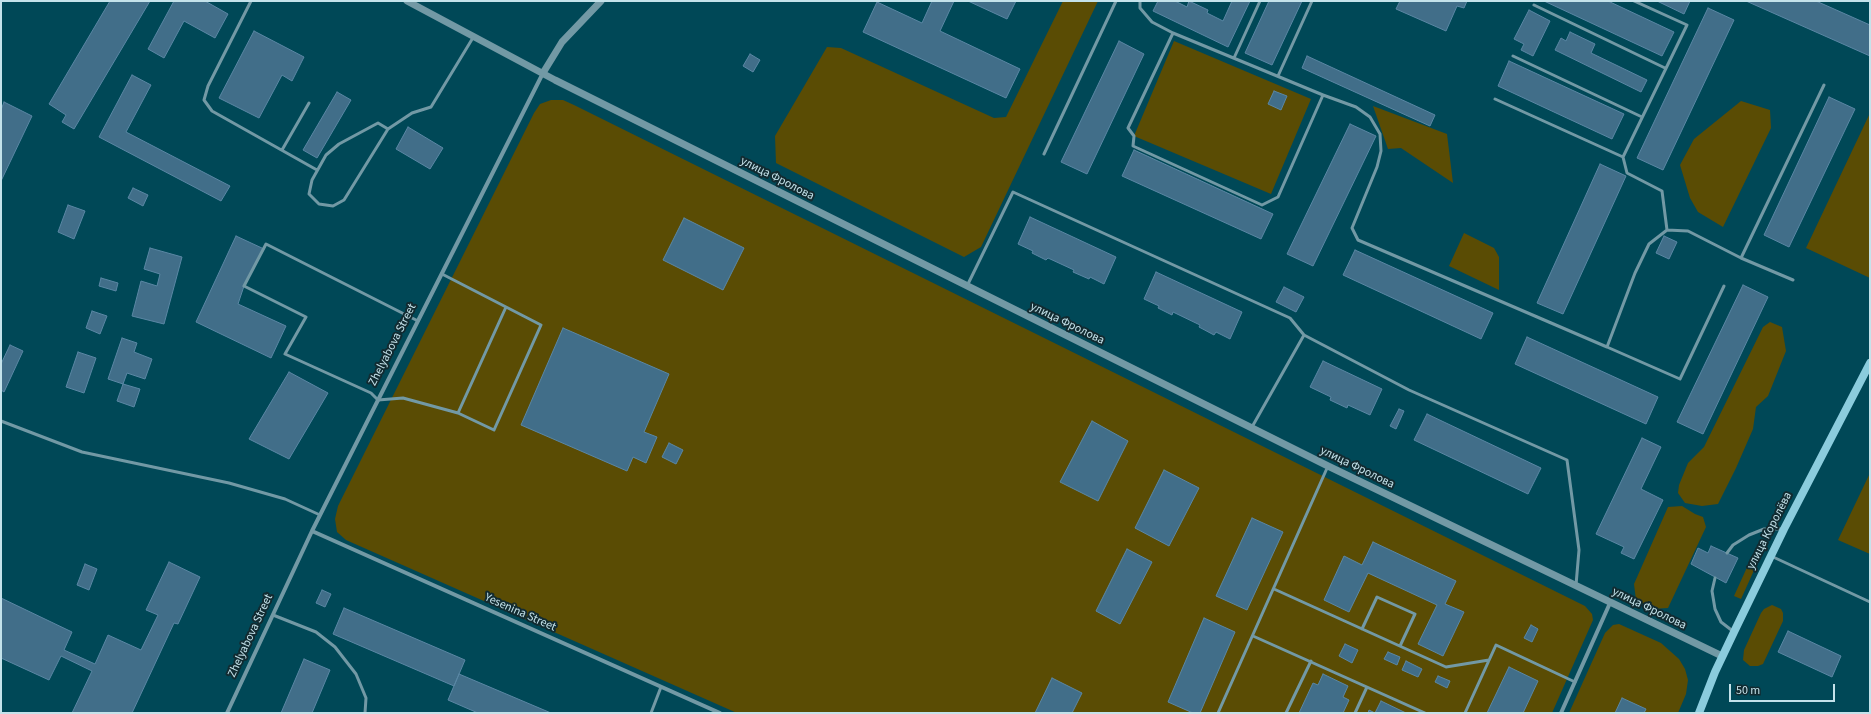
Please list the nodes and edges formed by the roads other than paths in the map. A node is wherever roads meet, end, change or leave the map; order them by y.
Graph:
1 (251, 1) edge
2 (407, 1) edge
3 (601, 1) edge
4 (1116, 1) edge
5 (1140, 1) edge
6 (1260, 1) edge
7 (1312, 1) edge
8 (1634, 1) edge
9 (1534, 5) dead end
10 (1172, 33) junction
11 (474, 36) junction
12 (1513, 56) dead end
13 (1234, 58) junction
14 (1665, 68) junction
15 (543, 73) junction
16 (1278, 76) junction
17 (1824, 85) dead end
18 (1323, 95) junction
19 (1494, 99) dead end
20 (309, 103) dead end
21 (1642, 117) junction
22 (388, 129) junction
23 (282, 150) junction
24 (1044, 154) dead end
25 (1623, 157) junction
26 (317, 170) junction
27 (1667, 230) junction
28 (1741, 258) junction
29 (442, 274) junction
30 (1793, 280) dead end
31 (967, 286) junction
32 (1724, 286) dead end
33 (506, 307) junction
34 (418, 321) junction
35 (1304, 335) junction
36 (1607, 347) junction
37 (1870, 362) edge
38 (378, 400) junction
39 (458, 413) junction
40 (1, 421) edge
41 (1252, 427) junction
42 (1328, 466) junction
43 (320, 515) junction
44 (1784, 529) junction
45 (312, 531) junction
46 (1727, 553) dead end
47 (1771, 556) junction
48 (1715, 578) dead end
49 (1576, 585) junction
50 (1274, 589) junction
51 (1870, 602) edge
52 (1610, 603) junction
53 (274, 615) junction
54 (1362, 629) junction
55 (1734, 632) junction
56 (1253, 636) junction
57 (1400, 646) junction
58 (1722, 656) junction
59 (1489, 660) junction
60 (1311, 661) junction
61 (1575, 682) junction
62 (661, 687) junction
63 (1367, 687) junction
64 (227, 713) edge
65 (365, 713) edge
66 (650, 713) edge
67 (720, 713) edge
68 (1218, 713) edge
69 (1286, 713) edge
70 (1355, 713) edge
71 (1425, 713) edge
72 (1465, 713) edge
73 (1561, 713) edge
74 (1700, 713) edge

1 - 23 lane
2 - 11 street, улица Фролова
3 - 15 street, Zhelyabova Street
4 - 24 lane
5 - 10 lane
6 - 13 lane
7 - 16 lane
8 - 14 lane
9 - 14 lane
10 - 13 lane
10 - 18 lane
11 - 15 street, улица Фролова
11 - 22 lane
12 - 21 lane
13 - 16 lane
14 - 21 lane
15 - 29 street, Zhelyabova Street
15 - 31 street, улица Фролова
16 - 18 lane
17 - 28 lane
18 - 36 lane
19 - 25 lane
20 - 23 lane
21 - 25 lane
22 - 26 lane
22 - 26 lane
23 - 26 lane
25 - 27 lane
27 - 28 lane
27 - 36 lane
28 - 30 lane
29 - 33 lane
29 - 34 street, Zhelyabova Street
31 - 35 lane
31 - 41 street, улица Фролова
32 - 36 lane
33 - 39 lane
33 - 39 lane
34 - 38 street, Zhelyabova Street
34 - 38 lane
35 - 41 lane
35 - 49 lane
37 - 44 main road, улица Королёва
38 - 39 lane
38 - 43 street, Zhelyabova Street
40 - 43 lane
41 - 42 street, улица Фролова
42 - 49 street, улица Фролова
42 - 50 lane
43 - 45 street, Zhelyabova Street
44 - 46 lane
44 - 47 main road, улица Королёва
45 - 53 street, Zhelyabova Street
45 - 62 street, Yesenina Street
47 - 51 lane
47 - 55 main road, улица Королёва
48 - 55 lane
49 - 52 street, улица Фролова
50 - 54 lane
50 - 56 lane
52 - 58 street, улица Фролова
52 - 61 street
53 - 64 street, Zhelyabova Street
53 - 65 lane
54 - 57 lane
54 - 57 lane
55 - 58 main road, улица Королёва
56 - 60 lane
56 - 68 lane
57 - 59 lane
58 - 74 main road, улица Королёва
59 - 61 lane
59 - 72 lane
60 - 63 lane
60 - 69 lane
61 - 73 street
62 - 66 lane
62 - 67 street, Yesenina Street
63 - 70 lane
63 - 71 lane

